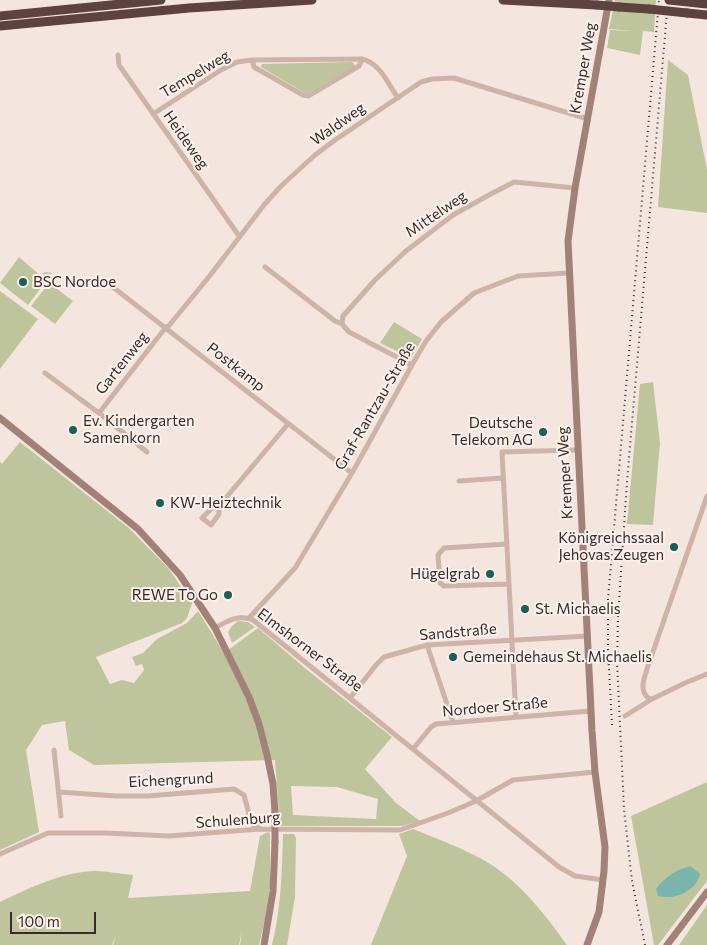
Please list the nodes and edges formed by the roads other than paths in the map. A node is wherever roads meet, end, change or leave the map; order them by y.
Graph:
1 (161, 0) edge
2 (312, 0) edge
3 (503, 0) edge
4 (609, 0) edge
5 (669, 0) edge
6 (707, 4) edge
7 (707, 15) edge
8 (0, 16) edge
9 (0, 26) edge
10 (118, 55) dead end
11 (362, 59) junction
12 (252, 60) junction
13 (398, 98) junction
14 (154, 114) junction
15 (588, 119) junction
16 (575, 188) junction
17 (239, 236) junction
18 (265, 267) dead end
19 (569, 273) junction
20 (105, 281) dead end
21 (342, 324) junction
22 (166, 328) junction
23 (412, 365) junction
24 (45, 373) dead end
25 (99, 413) junction
26 (0, 418) edge
27 (288, 424) junction
28 (577, 450) junction
29 (148, 452) dead end
30 (352, 473) junction
31 (503, 478) junction
32 (458, 481) dead end
33 (707, 496) edge
34 (218, 506) dead end
35 (507, 544) junction
36 (509, 584) junction
37 (249, 618) junction
38 (215, 628) junction
39 (588, 636) junction
40 (511, 640) junction
41 (427, 644) junction
42 (707, 674) edge
43 (350, 698) junction
44 (652, 699) junction
45 (591, 711) junction
46 (625, 716) dead end
47 (516, 717) junction
48 (453, 722) junction
49 (413, 749) junction
50 (54, 750) dead end
51 (595, 772) junction
52 (59, 792) junction
53 (476, 801) junction
54 (61, 816) dead end
55 (260, 828) junction
56 (0, 854) edge
57 (603, 880) junction
58 (707, 892) edge
59 (264, 945) edge
60 (587, 945) edge
61 (667, 945) edge

1 - 8 highway
2 - 9 highway
3 - 7 highway, bridge
4 - 15 street, Kremper Weg
5 - 6 highway
10 - 14 street, Heideweg
11 - 12 street, Tempelweg
11 - 12 street, Tempelweg
11 - 13 street
12 - 14 street, Tempelweg
13 - 15 street, Waldweg
13 - 17 street, Waldweg
14 - 17 street, Heideweg
15 - 16 street, Kremper Weg
16 - 19 street, Kremper Weg
16 - 21 street, Mittelweg
17 - 22 street, Waldweg
18 - 21 street
19 - 23 street, Graf-Rantzau-Straße
19 - 28 street, Kremper Weg
20 - 22 street, Postkamp
21 - 23 street
22 - 25 street, Gartenweg
22 - 27 street, Postkamp
23 - 30 street, Graf-Rantzau-Straße
24 - 25 street, Gartenweg
25 - 29 street, Gartenweg
26 - 38 street
27 - 30 street, Postkamp
27 - 34 street
28 - 31 street
28 - 39 street, Kremper Weg
30 - 37 street, Graf-Rantzau-Straße
31 - 32 street
31 - 35 street
33 - 44 street
35 - 36 street
35 - 36 street
36 - 40 street
37 - 38 street, Elmshorner Straße
37 - 43 street, Elmshorner Straße
38 - 59 street, bridge
39 - 40 street, Sandstraße
39 - 45 street, Kremper Weg
40 - 41 street, Sandstraße
40 - 47 street
41 - 43 street, Sandstraße
41 - 48 street
42 - 44 street
43 - 49 street, Elmshorner Straße
44 - 46 street
45 - 47 street, Nordoer Straße
45 - 51 street, Kremper Weg
47 - 48 street, Nordoer Straße
48 - 49 street, Nordoer Straße
49 - 53 street, Elmshorner Straße
50 - 52 street
51 - 53 street, Schulenburg
51 - 57 street, Kremper Weg
52 - 54 street
52 - 55 street, Eichengrund
53 - 55 street, Schulenburg
53 - 57 street, Elmshorner Straße
55 - 56 street, Schulenburg
57 - 60 street, Kremper Weg
58 - 61 street

